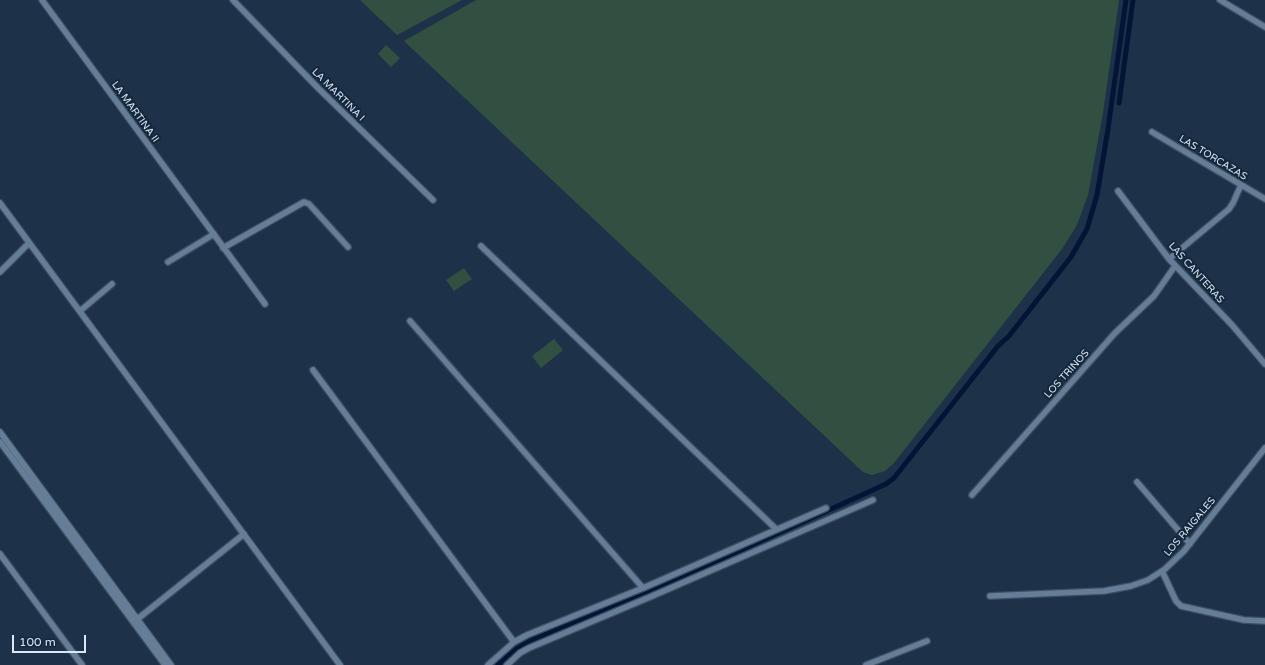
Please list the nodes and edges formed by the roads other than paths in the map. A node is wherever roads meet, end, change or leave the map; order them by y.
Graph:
1 (42, 0) edge
2 (233, 0) edge
3 (1220, 0) edge
4 (1265, 27) edge
5 (1152, 132) dead end
6 (1241, 185) junction
7 (1118, 190) dead end
8 (1265, 199) edge
9 (434, 200) dead end
10 (0, 203) edge
11 (214, 234) junction
12 (29, 243) junction
13 (481, 246) dead end
14 (348, 247) dead end
15 (223, 248) junction
16 (1169, 259) junction
17 (168, 262) dead end
18 (1175, 266) junction
19 (0, 272) edge
20 (112, 284) dead end
21 (265, 304) dead end
22 (80, 311) junction
23 (410, 321) dead end
24 (1265, 364) edge
25 (314, 370) dead end
26 (0, 432) edge
27 (0, 442) edge
28 (1265, 448) edge
29 (1137, 482) dead end
30 (972, 495) dead end
31 (873, 500) dead end
32 (826, 508) dead end
33 (776, 529) junction
34 (244, 534) junction
35 (1190, 544) junction
36 (0, 554) edge
37 (1162, 571) junction
38 (643, 588) junction
39 (990, 596) dead end
40 (135, 620) junction
41 (1265, 621) edge
42 (927, 641) dead end
43 (514, 642) junction
44 (82, 665) edge
45 (165, 665) edge
46 (172, 665) edge
47 (340, 665) edge
48 (488, 665) edge
49 (507, 665) edge
50 (866, 665) edge

1 - 11 street, LA MARTINA II
2 - 9 street, LA MARTINA I
3 - 4 street
5 - 6 street, LAS TORCAZAS
6 - 8 street, LAS TORCAZAS
6 - 16 street
7 - 16 street, LAS CANTERAS
10 - 12 street
11 - 15 street, LA MARTINA II
11 - 17 street
12 - 19 street
12 - 22 street
13 - 33 street
14 - 15 street
15 - 21 street, LA MARTINA II
16 - 18 street, LAS CANTERAS
18 - 24 street, LAS CANTERAS
18 - 30 street, LOS TRINOS
20 - 22 street
22 - 34 street
23 - 38 street
25 - 43 street
26 - 40 street
27 - 40 street
28 - 35 street, LOS RAIGALES
29 - 35 street
31 - 49 street
32 - 33 street
33 - 38 street
34 - 40 street
34 - 47 street
35 - 37 street, LOS RAIGALES
36 - 44 street
37 - 39 street, LOS RAIGALES
37 - 41 street
38 - 43 street
40 - 45 street
40 - 46 street
42 - 50 street
43 - 48 street

